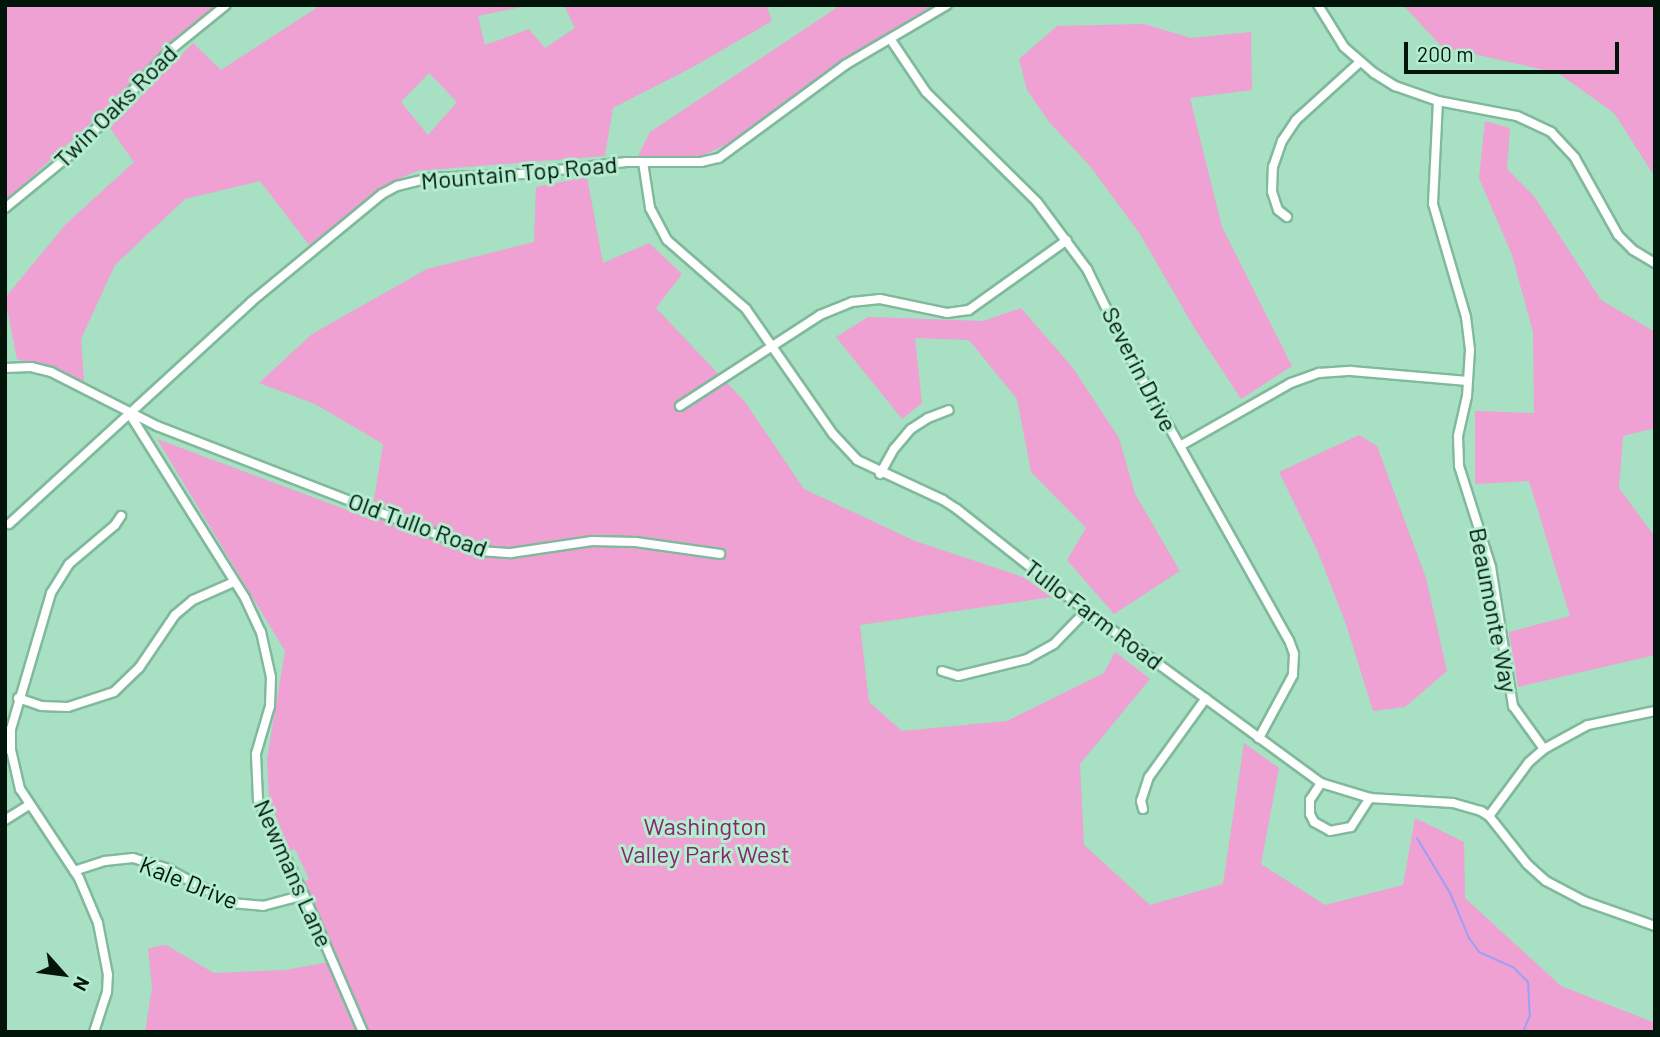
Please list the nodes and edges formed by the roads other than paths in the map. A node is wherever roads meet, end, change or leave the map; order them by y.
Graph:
1 (226, 5) edge
2 (947, 5) edge
3 (1318, 5) edge
4 (891, 40) junction
5 (1360, 62) junction
6 (1437, 101) junction
7 (643, 162) junction
8 (5, 208) edge
9 (1287, 218) dead end
10 (1067, 240) junction
11 (1655, 263) edge
12 (774, 347) junction
13 (5, 368) edge
14 (1468, 381) junction
15 (680, 407) dead end
16 (949, 410) dead end
17 (129, 413) junction
18 (1180, 446) junction
19 (880, 474) junction
20 (121, 516) dead end
21 (9, 524) dead end
22 (720, 554) dead end
23 (234, 582) junction
24 (1086, 611) junction
25 (942, 671) dead end
26 (18, 698) junction
27 (1206, 698) junction
28 (1655, 711) edge
29 (1259, 738) junction
30 (1544, 749) junction
31 (1321, 783) junction
32 (1370, 798) junction
33 (29, 805) junction
34 (1143, 809) dead end
35 (1489, 816) junction
36 (5, 820) edge
37 (74, 871) junction
38 (304, 895) junction
39 (1655, 926) edge
40 (94, 1032) edge
41 (363, 1032) edge

1 - 8 street, Twin Oaks Road
2 - 4 street, Mountain Top Road
3 - 5 street
4 - 7 street, Mountain Top Road
4 - 10 street, Severin Drive
5 - 6 street
5 - 9 street
6 - 11 street
6 - 14 street, Beaumonte Way
7 - 12 street, Tullo Farm Road
7 - 17 street, Mountain Top Road
10 - 12 street
10 - 18 street, Severin Drive
12 - 15 street
12 - 19 street, Tullo Farm Road
13 - 17 street, Old Tullo Road
14 - 18 street
14 - 30 street, Beaumonte Way
16 - 19 street
17 - 21 street, Mountain Top Road
17 - 22 street, Old Tullo Road
17 - 23 street, Newmans Lane
18 - 29 street, Severin Drive
19 - 24 street, Tullo Farm Road
20 - 26 street
23 - 26 street
23 - 38 street, Newmans Lane
24 - 25 street
24 - 27 street, Tullo Farm Road
26 - 33 street
27 - 29 street, Tullo Farm Road
27 - 34 street
28 - 30 street
29 - 31 street, Tullo Farm Road
30 - 35 street
31 - 32 street, Tullo Farm Road
31 - 32 street
32 - 35 street, Tullo Farm Road
33 - 36 street
33 - 37 street
35 - 39 street
37 - 38 street, Kale Drive
37 - 40 street
38 - 41 street, Newmans Lane

